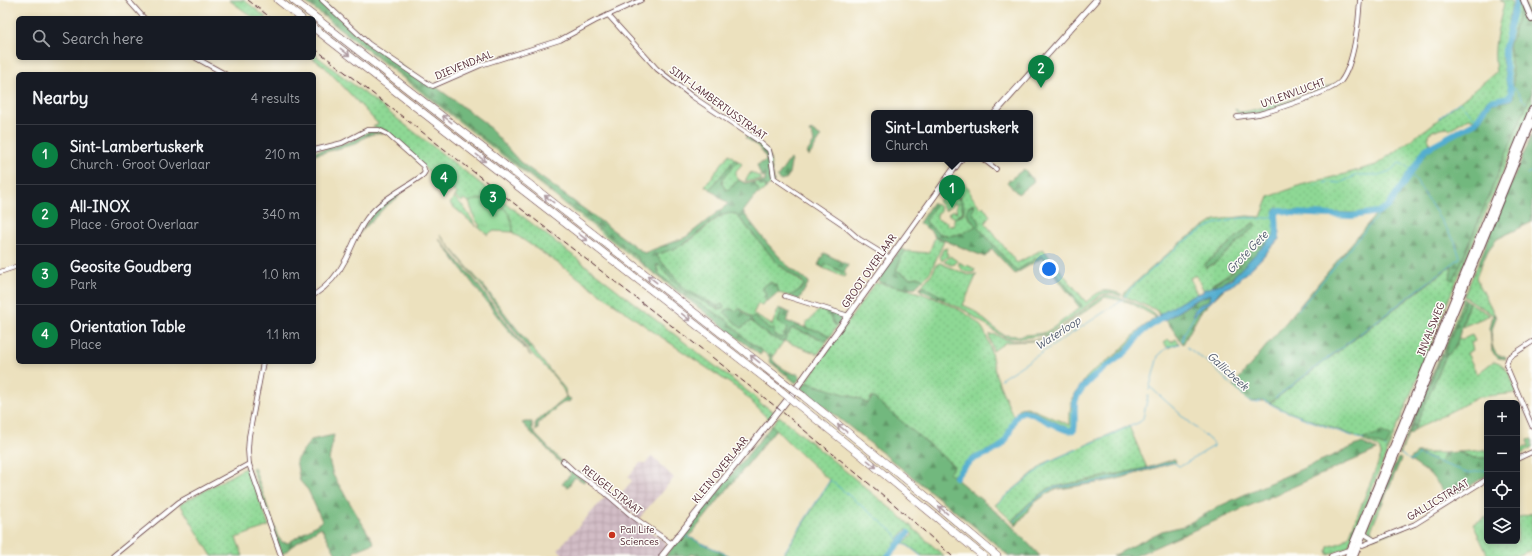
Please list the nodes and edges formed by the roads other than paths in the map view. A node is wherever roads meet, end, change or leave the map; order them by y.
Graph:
1 (128, 0) edge
2 (278, 0) edge
3 (293, 0) edge
4 (322, 0) edge
5 (641, 0) edge
6 (1096, 0) edge
7 (1360, 0) edge
8 (1524, 0) edge
9 (1528, 0) edge
10 (1532, 4) edge
11 (608, 15) junction
12 (142, 16) edge
13 (298, 16) edge
14 (314, 16) edge
15 (316, 18) edge
16 (1532, 19) edge
17 (316, 30) edge
18 (200, 60) edge
19 (220, 72) edge
20 (997, 110) edge
21 (1532, 110) edge
22 (1238, 117) dead end
23 (1532, 122) edge
24 (316, 150) edge
25 (959, 162) edge
26 (987, 162) edge
27 (996, 169) dead end
28 (890, 258) junction
29 (16, 267) edge
30 (0, 272) edge
31 (316, 293) edge
32 (785, 296) dead end
33 (849, 316) junction
34 (1532, 342) edge
35 (263, 364) edge
36 (792, 394) joint
37 (1532, 426) edge
38 (1532, 452) edge
39 (1520, 458) edge
40 (563, 461) dead end
41 (249, 464) junction
42 (1484, 481) edge
43 (1364, 530) junction
44 (1374, 540) junction
45 (672, 544) junction
46 (1354, 548) junction
47 (113, 556) edge
48 (281, 556) edge
49 (662, 556) edge
50 (983, 556) edge
51 (997, 556) edge
52 (1331, 556) edge
53 (1335, 556) edge
54 (1348, 556) edge
55 (1354, 556) edge

1 - 12 street
2 - 13 highway
14 -> 3 highway, bridge
4 - 11 street, DIEVENDAAL
5 - 11 street
6 - 20 main road
7 - 22 street, UYLENVLUCHT
8 - 16 highway
9 - 10 highway
11 - 28 street, SINT-LAMBERTUSSTRAAT
51 -> 15 highway, bridge
17 -> 50 highway, bridge
18 - 19 street
21 - 46 highway, INVALSWEG
23 - 43 highway, INVALSWEG
24 - 31 street
25 - 28 main road, GROOT OVERLAAR
26 - 27 street
28 - 33 main road, GROOT OVERLAAR
29 - 30 street
32 - 33 street
33 - 36 main road, GROOT OVERLAAR
34 - 37 street
35 - 41 street
36 - 45 main road, KLEIN OVERLAAR
38 - 39 street
40 - 45 street, REUGELSTRAAT
41 - 47 street
41 - 48 street
42 - 44 street, GALLICSTRAAT
43 - 44 street
43 - 46 highway, INVALSWEG
44 - 46 street, GALLICSTRAAT
45 - 49 main road, KLEIN OVERLAAR
46 - 52 street, GALLICSTRAAT
46 - 54 highway, INVALSWEG
46 - 55 highway, INVALSWEG
52 - 53 street

